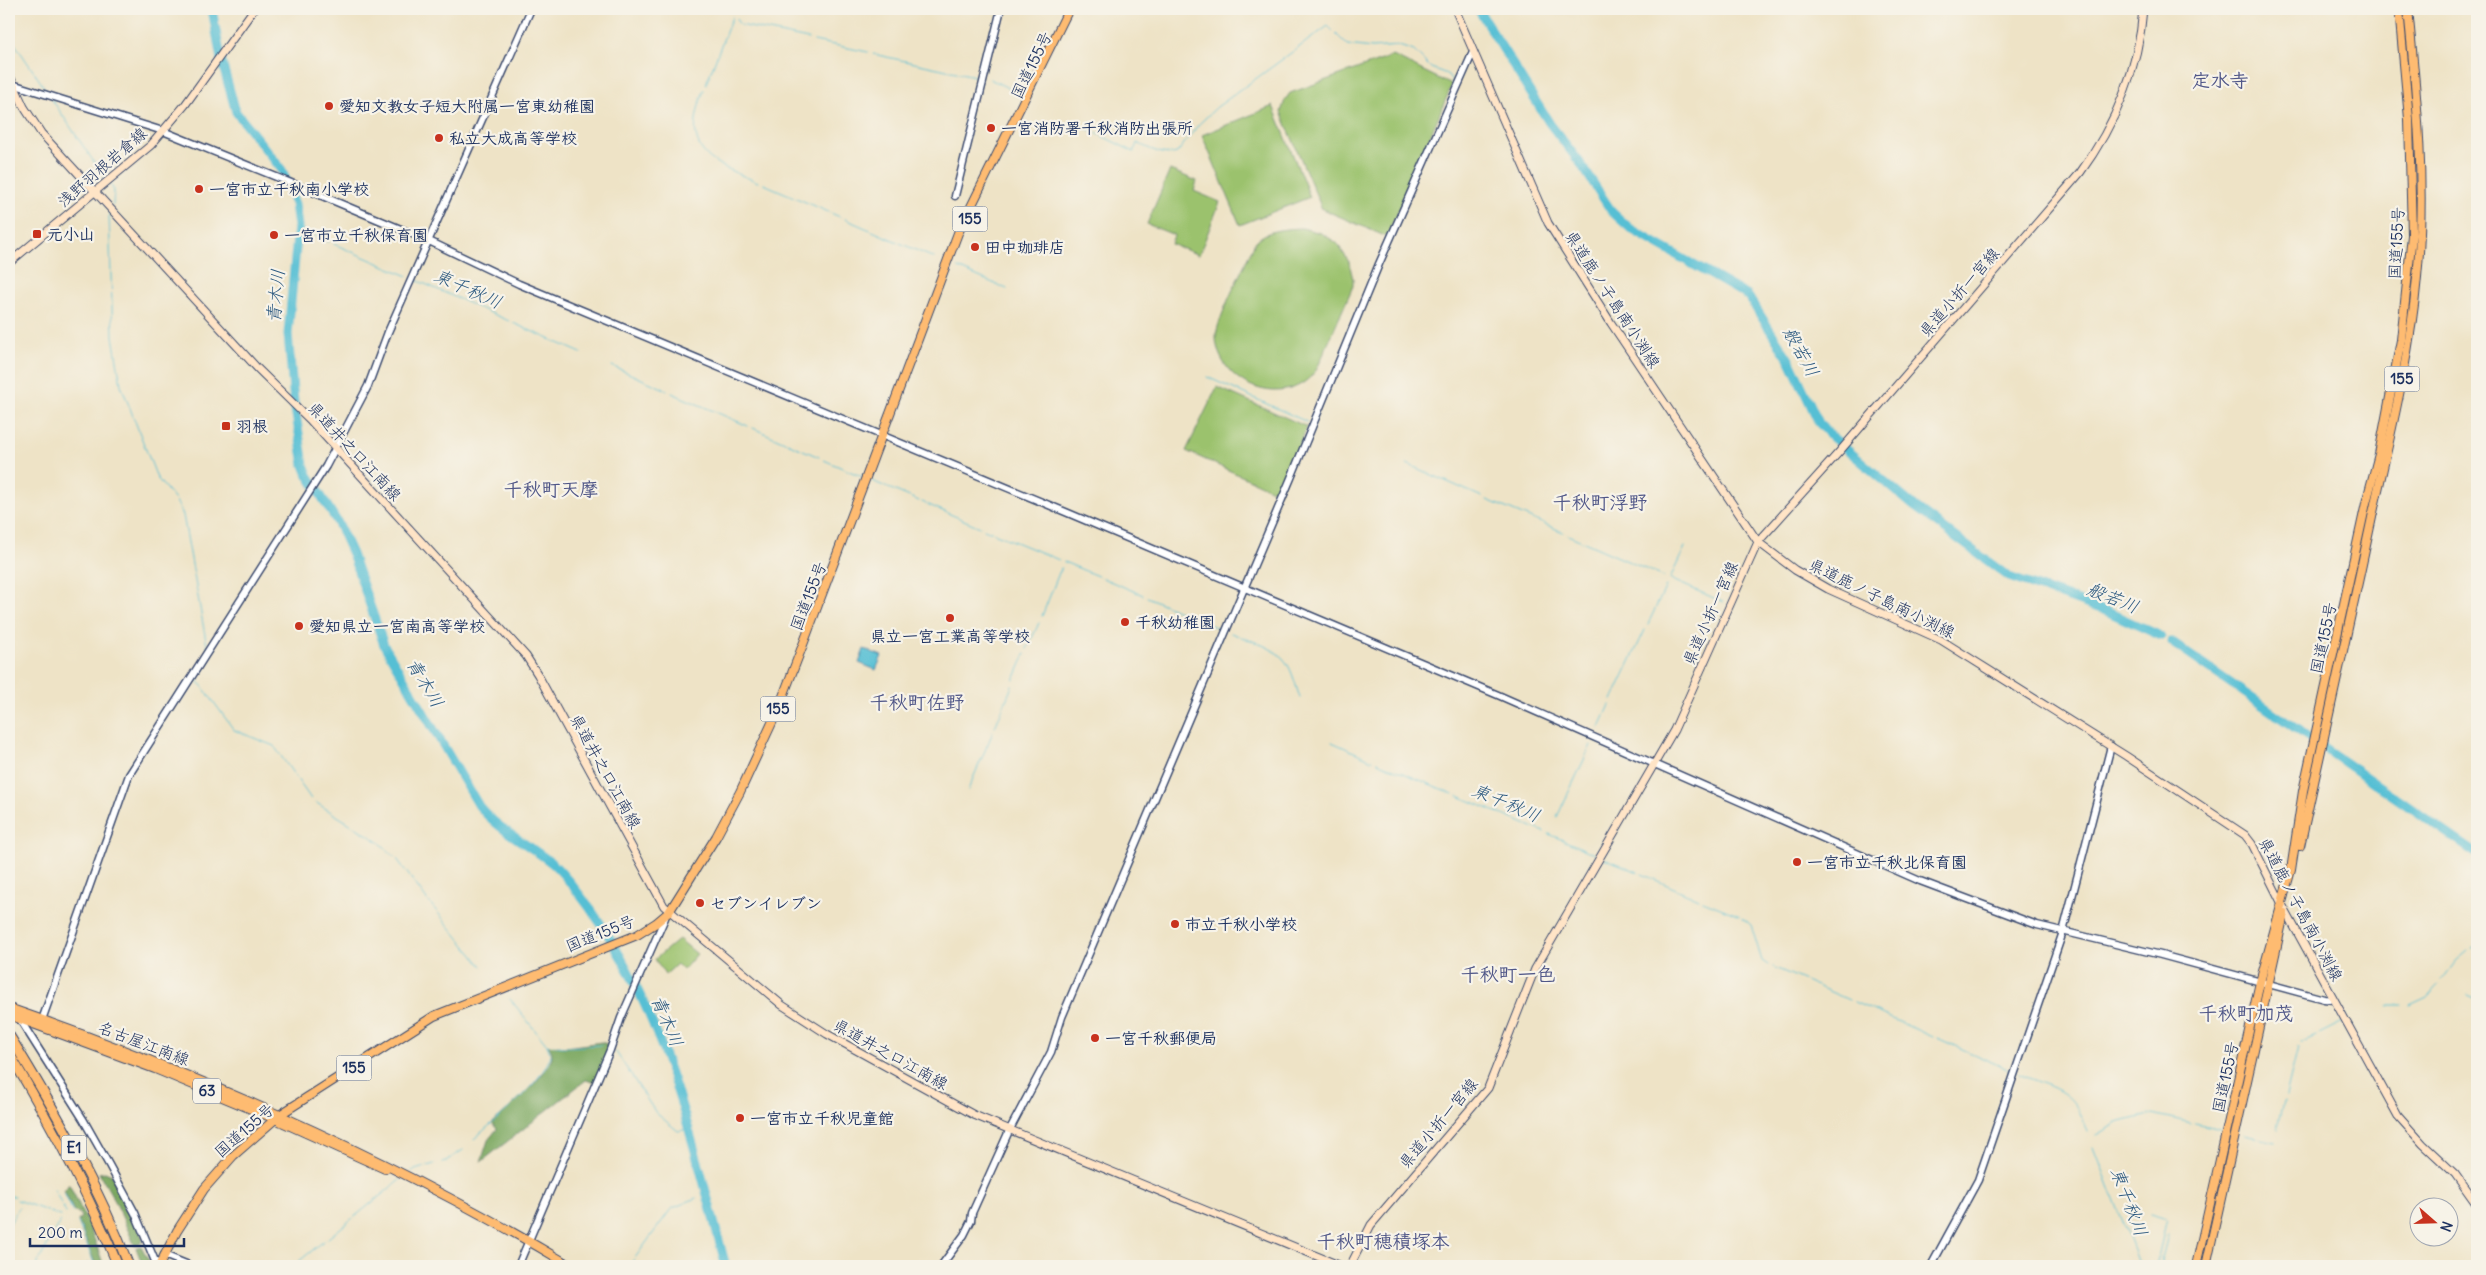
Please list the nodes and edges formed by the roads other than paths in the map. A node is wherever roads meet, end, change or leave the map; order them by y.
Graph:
1 (254, 9) edge
2 (531, 9) edge
3 (1001, 9) edge
4 (1069, 9) edge
5 (1074, 9) edge
6 (1454, 9) edge
7 (2143, 9) edge
8 (2399, 9) edge
9 (2408, 9) edge
10 (1473, 52) junction
11 (9, 74) edge
12 (10, 83) edge
13 (163, 132) junction
14 (95, 192) junction
15 (955, 196) dead end
16 (429, 241) junction
17 (9, 262) edge
18 (882, 437) junction
19 (335, 450) junction
20 (1758, 542) junction
21 (1245, 588) junction
22 (2111, 746) junction
23 (1654, 765) junction
24 (2283, 906) junction
25 (669, 912) junction
26 (2063, 932) junction
27 (2264, 984) junction
28 (2334, 1000) junction
29 (9, 1008) edge
30 (9, 1015) edge
31 (20, 1019) junction
32 (42, 1020) junction
33 (9, 1035) edge
34 (9, 1053) edge
35 (278, 1117) junction
36 (1009, 1131) junction
37 (2477, 1205) edge
38 (528, 1241) junction
39 (164, 1255) junction
40 (118, 1266) edge
41 (129, 1266) edge
42 (158, 1266) edge
43 (191, 1266) edge
44 (518, 1266) edge
45 (571, 1266) edge
46 (941, 1266) edge
47 (1341, 1266) edge
48 (1350, 1266) edge
49 (1931, 1266) edge
50 (2196, 1266) edge
51 (2206, 1266) edge

1 - 13 main road, 浅野羽根岩倉線
2 - 16 street
3 - 15 street
4 - 18 main road, 国道155号 / 155
5 - 18 main road, 国道155号 / 155
6 - 10 main road, 県道鹿ノ子島南小渕線
7 - 20 main road, 県道小折一宮線
8 - 24 main road, 国道155号 / 155
9 - 24 main road, 国道155号 / 155
10 - 20 main road, 県道鹿ノ子島南小渕線
10 - 21 street
11 - 12 main road, 県道井之口江南線
12 - 13 street
12 - 14 main road, 県道井之口江南線
13 - 14 main road, 浅野羽根岩倉線
13 - 16 street
14 - 17 main road, 浅野羽根岩倉線
14 - 19 main road, 県道井之口江南線
16 - 18 street
16 - 19 street
18 - 21 street
18 - 25 main road, 国道155号 / 155
19 - 25 main road, 県道井之口江南線
19 - 32 street
20 - 22 main road, 県道鹿ノ子島南小渕線
20 - 23 main road, 県道小折一宮線
21 - 23 street
21 - 36 street
22 - 24 main road, 県道鹿ノ子島南小渕線
22 - 26 street
23 - 26 street
23 - 48 main road, 県道小折一宮線
24 - 27 main road, 国道155号 / 155
24 - 28 main road, 県道鹿ノ子島南小渕線
25 - 35 main road, 国道155号 / 155
25 - 36 main road, 県道井之口江南線
25 - 38 street
26 - 27 street
26 - 49 street
27 - 28 street
27 - 50 main road, 国道155号 / 155
27 - 51 main road, 国道155号 / 155
28 - 37 main road, 県道鹿ノ子島南小渕線
29 - 31 street
29 - 32 main road, 名古屋江南線 / 63
30 - 31 main road, 名古屋江南線 / 63
31 - 35 main road, 名古屋江南線 / 63
31 - 42 street
32 - 35 main road, 名古屋江南線 / 63
33 - 41 highway, E1
34 - 40 highway, E1
35 - 38 main road, 名古屋江南線 / 63
35 - 39 main road, 国道155号 / 155
36 - 46 street
36 - 47 main road, 県道井之口江南線
38 - 44 street
38 - 45 main road, 名古屋江南線 / 63
39 - 42 main road, 国道155号 / 155
39 - 43 street

